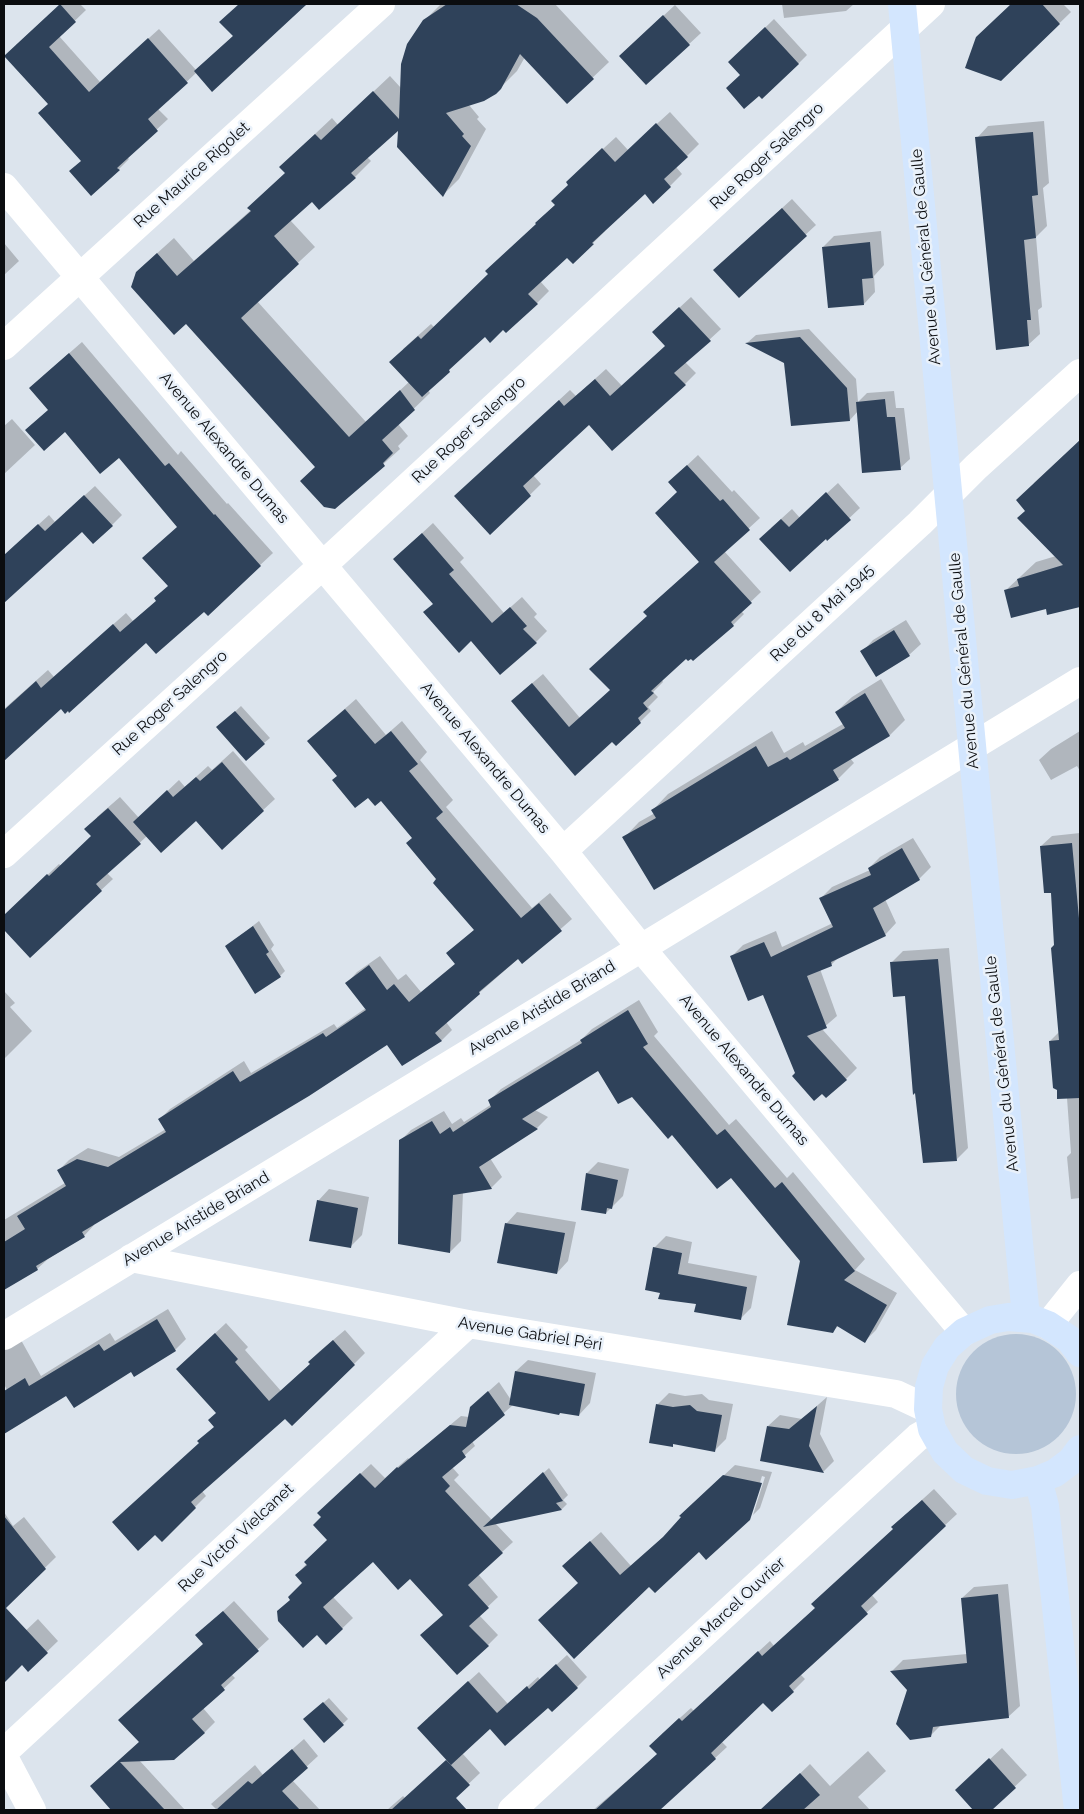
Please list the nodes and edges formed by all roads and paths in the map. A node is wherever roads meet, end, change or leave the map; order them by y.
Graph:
1 (381, 4) edge
2 (931, 4) edge
3 (903, 16) edge
4 (4, 187) edge
5 (80, 277) junction
6 (4, 346) edge
7 (1080, 374) edge
8 (948, 496) junction
9 (322, 565) junction
10 (1080, 681) edge
11 (972, 746) junction
12 (563, 851) junction
13 (4, 854) edge
14 (641, 948) junction
15 (131, 1258) junction
16 (1080, 1285) edge
17 (1037, 1321) junction
18 (468, 1324) junction
19 (964, 1332) junction
20 (4, 1336) edge
21 (1080, 1353) edge
22 (930, 1419) junction
23 (1077, 1461) edge
24 (1038, 1480) junction
25 (4, 1752) edge
26 (4, 1757) edge
27 (32, 1810) edge
28 (512, 1810) edge
29 (1078, 1810) edge

1 - 5 street, Rue Maurice Rigolet
2 - 3 street, Rue Roger Salengro
3 - 8 street, Avenue du Général de Gaulle
3 - 9 street, Rue Roger Salengro
4 - 5 street, Avenue Alexandre Dumas
5 - 6 street, Rue Maurice Rigolet
5 - 9 street, Avenue Alexandre Dumas
7 - 8 street, Rue du 8 Mai 1945
8 - 11 street, Avenue du Général de Gaulle
8 - 12 street, Rue du 8 Mai 1945
9 - 12 street, Avenue Alexandre Dumas
9 - 13 street, Rue Roger Salengro
10 - 11 street, Avenue Aristide Briand
11 - 14 street, Avenue Aristide Briand
11 - 17 street, Avenue du Général de Gaulle
12 - 14 street, Avenue Alexandre Dumas
14 - 15 street, Avenue Aristide Briand
14 - 19 street, Avenue Alexandre Dumas
15 - 18 street, Avenue Gabriel Péri
15 - 20 street, Avenue Aristide Briand
16 - 17 street
17 - 19 street
17 - 21 street
18 - 22 street, Avenue Gabriel Péri
18 - 25 street, Rue Victor Vielcanet
19 - 22 street
22 - 24 street
22 - 28 street, Avenue Marcel Ouvrier
23 - 24 street
24 - 29 street
26 - 27 street

